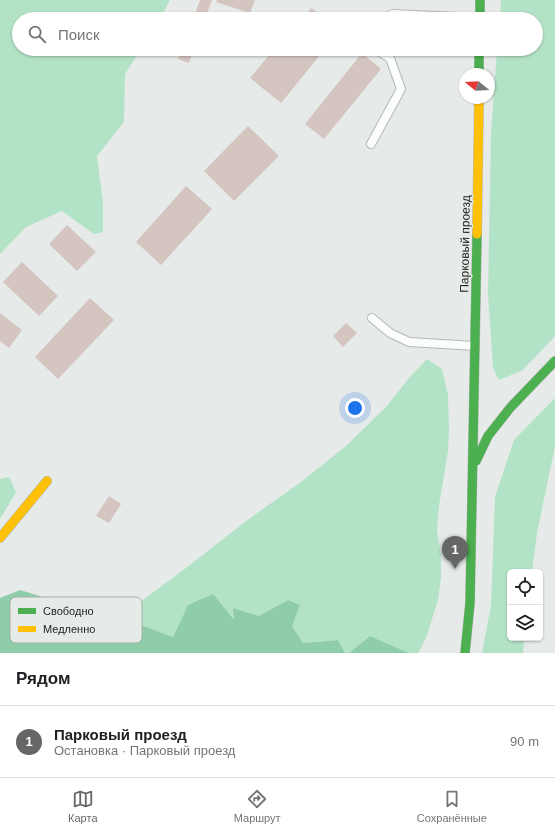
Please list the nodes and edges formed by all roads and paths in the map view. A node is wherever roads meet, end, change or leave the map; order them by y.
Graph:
1 (480, 0) edge
2 (480, 12) edge
3 (387, 56) edge
4 (480, 56) edge
5 (479, 68) edge
6 (479, 104) edge
7 (372, 144) dead end
8 (372, 318) dead end
9 (476, 346) junction
10 (555, 360) edge
11 (475, 386) junction
12 (483, 397) dead end
13 (510, 408) junction
14 (495, 409) dead end
15 (473, 468) junction
16 (47, 482) dead end
17 (0, 538) edge
18 (465, 653) edge

1 - 2 main road
3 - 7 lane
4 - 5 main road
6 - 9 main road, Парковый проезд
8 - 9 lane
9 - 11 main road, Парковый проезд
10 - 13 main road
11 - 12 main road
11 - 15 main road, Парковый проезд
13 - 14 main road
13 - 15 main road
15 - 18 main road, Парковый проезд
16 - 17 main road

